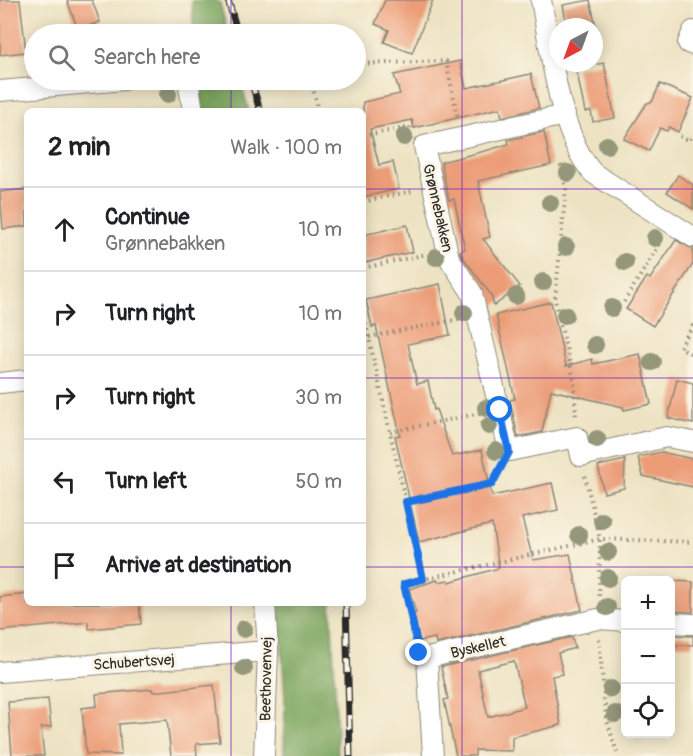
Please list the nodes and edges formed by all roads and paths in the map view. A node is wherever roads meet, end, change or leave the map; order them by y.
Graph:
1 (541, 0) edge
2 (693, 31) edge
3 (693, 45) edge
4 (366, 64) edge
5 (24, 89) edge
6 (190, 90) edge
7 (313, 90) edge
8 (0, 91) edge
9 (193, 108) edge
10 (317, 108) edge
11 (565, 115) junction
12 (366, 134) edge
13 (693, 135) edge
14 (680, 136) dead end
15 (462, 138) junction
16 (424, 146) junction
17 (560, 159) dead end
18 (433, 186) junction
19 (366, 201) edge
20 (673, 224) junction
21 (693, 237) edge
22 (447, 250) junction
23 (366, 267) edge
24 (624, 302) dead end
25 (477, 316) junction
26 (366, 324) edge
27 (693, 325) edge
28 (369, 337) junction
29 (693, 355) edge
30 (24, 380) edge
31 (0, 382) edge
32 (500, 410) junction
33 (390, 432) junction
34 (577, 437) junction
35 (693, 442) edge
36 (509, 452) junction
37 (406, 502) junction
38 (693, 542) edge
39 (423, 579) junction
40 (265, 606) edge
41 (621, 621) edge
42 (675, 623) edge
43 (693, 624) edge
44 (268, 651) junction
45 (427, 658) junction
46 (0, 672) edge
47 (264, 756) edge
48 (433, 756) edge

1 - 11 street
2 - 3 street
4 - 15 path
5 - 8 street
6 - 9 street
7 - 10 path
11 - 15 street, Grønnebakken
11 - 20 street
12 - 16 path
13 - 14 path
15 - 16 street, Grønnebakken
16 - 18 street, Grønnebakken
17 - 34 path
18 - 19 path
18 - 22 street, Grønnebakken
20 - 21 street
20 - 24 path
22 - 23 path
22 - 25 street, Grønnebakken
25 - 28 path
25 - 32 street, Grønnebakken
26 - 28 path
27 - 29 path
28 - 33 path
30 - 31 street
32 - 33 path
32 - 36 street, Grønnebakken
33 - 37 path
34 - 35 street
34 - 36 street
36 - 37 path
37 - 39 path
38 - 39 path
39 - 45 path
40 - 44 street, Beethovenvej
41 - 45 street, Byskellet
42 - 43 street
44 - 46 street, Schubertsvej
44 - 47 street, Beethovenvej
45 - 48 street

